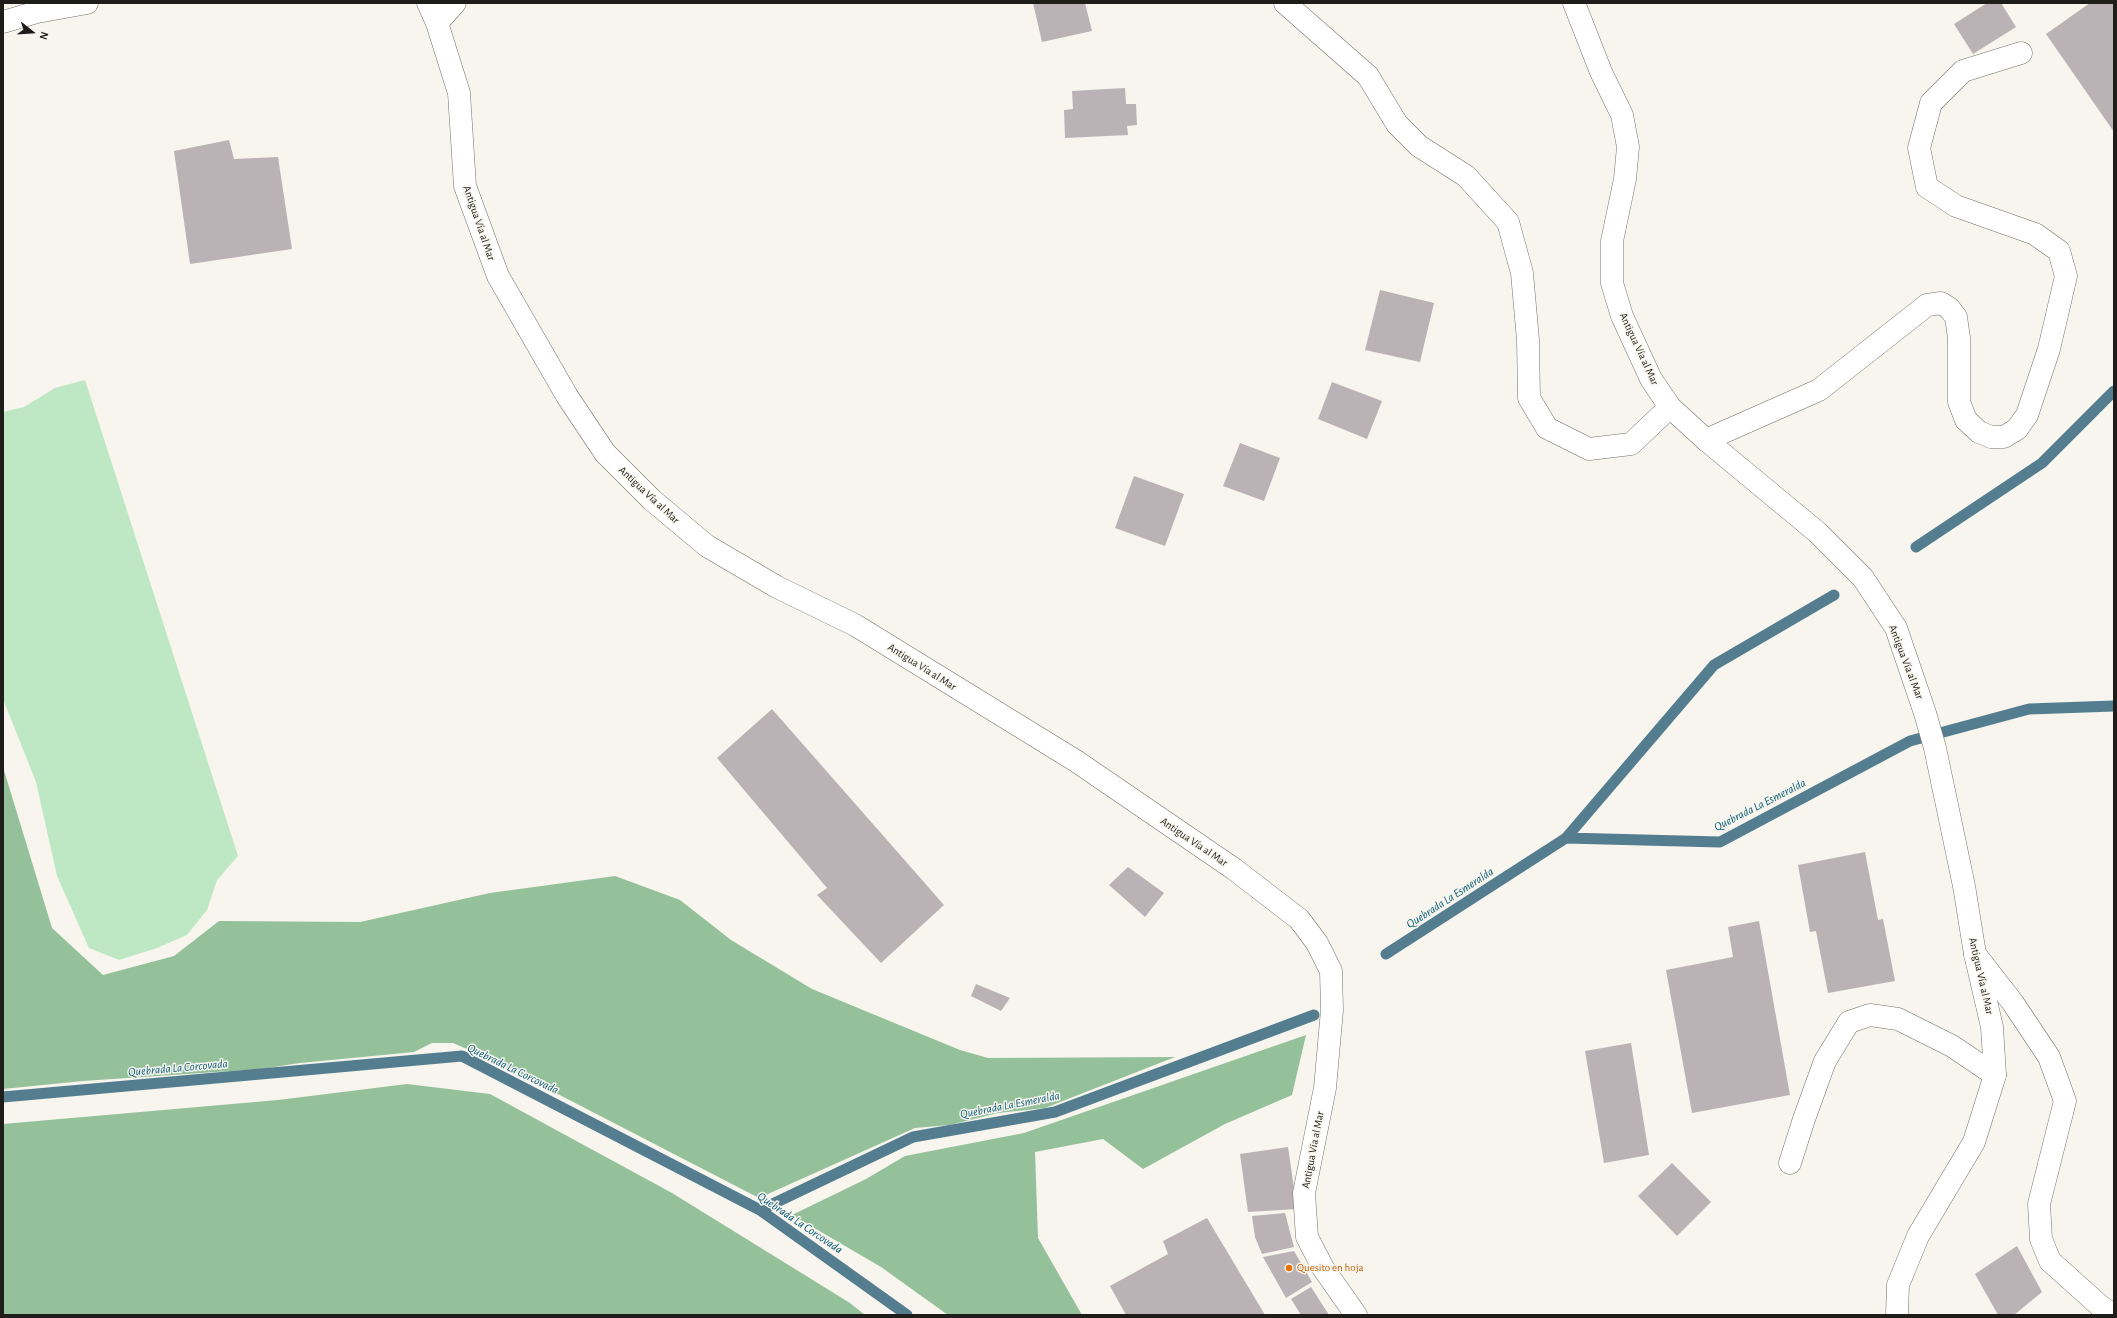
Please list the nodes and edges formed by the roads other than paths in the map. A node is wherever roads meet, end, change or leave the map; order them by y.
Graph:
1 (87, 3) edge
2 (428, 3) edge
3 (455, 3) edge
4 (1285, 3) edge
5 (1574, 3) edge
6 (3, 22) edge
7 (437, 23) junction
8 (2021, 53) dead end
9 (1670, 407) junction
10 (1706, 440) junction
11 (1975, 954) junction
12 (1995, 1075) junction
13 (1790, 1163) dead end
14 (1356, 1315) edge
15 (1897, 1315) edge
16 (2113, 1315) edge

1 - 6 main road
2 - 7 main road, Antigua Vía al Mar
3 - 7 main road
4 - 9 main road
5 - 9 main road, Antigua Vía al Mar
7 - 14 main road, Antigua Vía al Mar
8 - 10 main road
9 - 10 main road, Antigua Vía al Mar
10 - 11 main road, Antigua Vía al Mar
11 - 12 main road, Antigua Vía al Mar
11 - 16 main road
12 - 13 main road
12 - 15 main road, Antigua Vía al Mar

